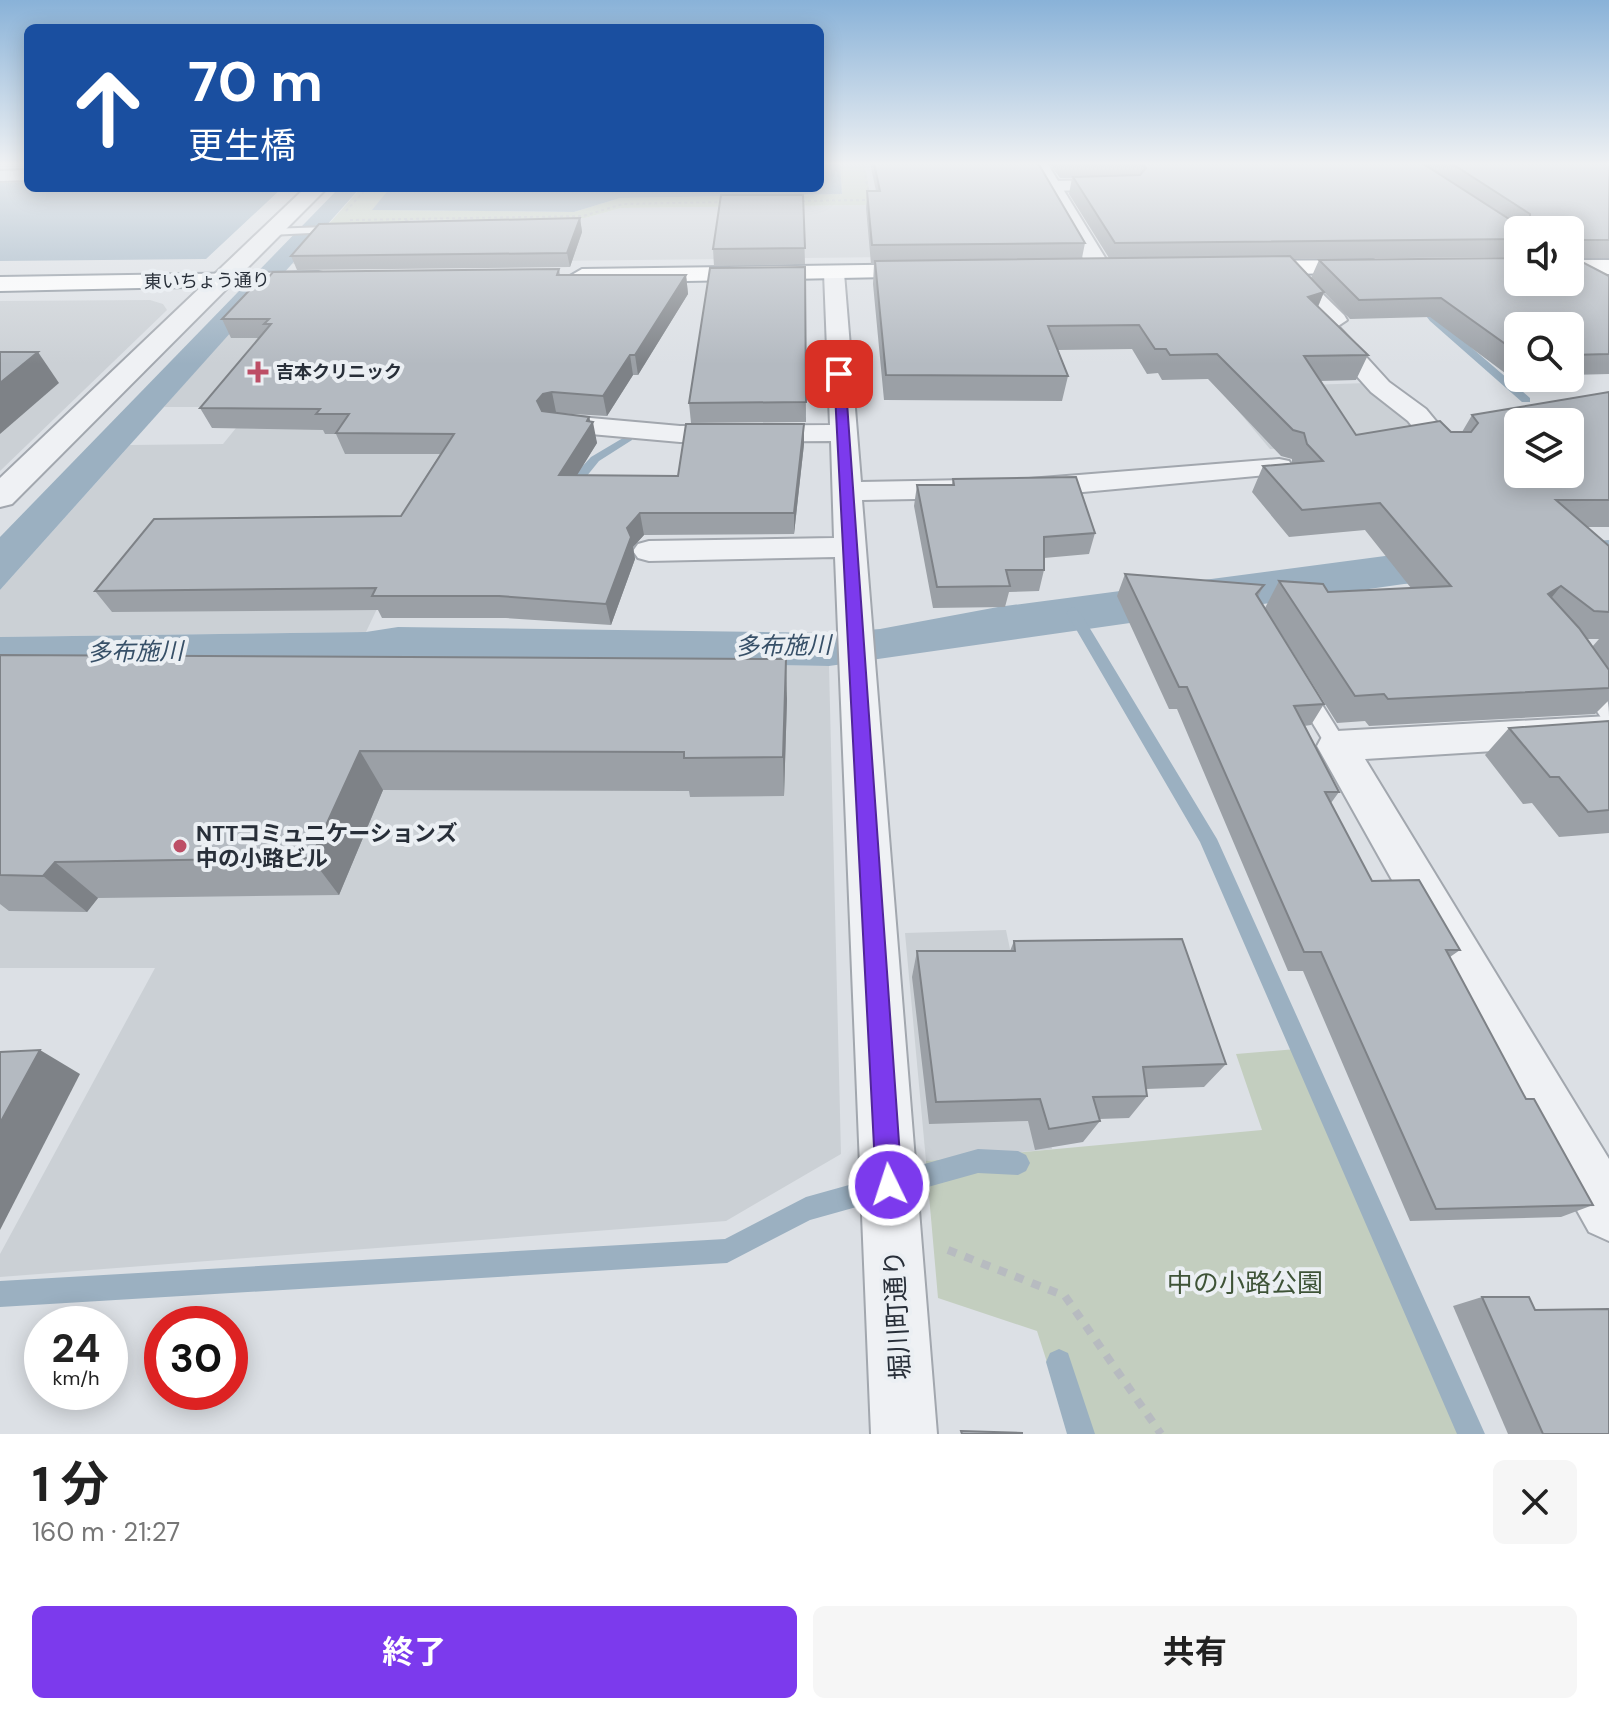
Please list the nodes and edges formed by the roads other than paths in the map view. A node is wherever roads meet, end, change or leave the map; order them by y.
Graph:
1 (326, 230) edge
2 (1071, 230) edge
3 (280, 231) joint
4 (1584, 266) edge
5 (1284, 267) junction
6 (1393, 267) edge
7 (1609, 267) edge
8 (1212, 268) edge
9 (1089, 269) joint
10 (1126, 269) edge
11 (958, 271) edge
12 (834, 273) junction
13 (1584, 275) edge
14 (565, 276) edge
15 (344, 279) edge
16 (228, 281) junction
17 (0, 284) edge
18 (1609, 291) edge
19 (557, 423) edge
20 (843, 433) junction
21 (1445, 449) edge
22 (1279, 467) edge
23 (847, 491) junction
24 (0, 497) edge
25 (850, 547) junction
26 (649, 551) dead end
27 (1573, 661) edge
28 (1297, 680) edge
29 (1609, 714) edge
30 (1609, 730) edge
31 (1337, 746) junction
32 (1609, 1212) edge
33 (904, 1434) edge

1 - 3 lane
2 - 9 street
3 - 16 street
4 - 7 highway
5 - 6 highway
5 - 8 highway
5 - 21 street
9 - 10 highway
11 - 12 highway
12 - 14 highway
12 - 20 street, 堀川町通り
13 - 18 street
15 - 16 highway, 東いちょう通り
16 - 17 highway, 東いちょう通り
16 - 24 street
19 - 20 street
20 - 23 street, 堀川町通り
22 - 23 street
23 - 25 street, 堀川町通り
25 - 26 street
25 - 33 street, 堀川町通り
27 - 29 lane
28 - 31 lane
30 - 31 street
31 - 32 street

